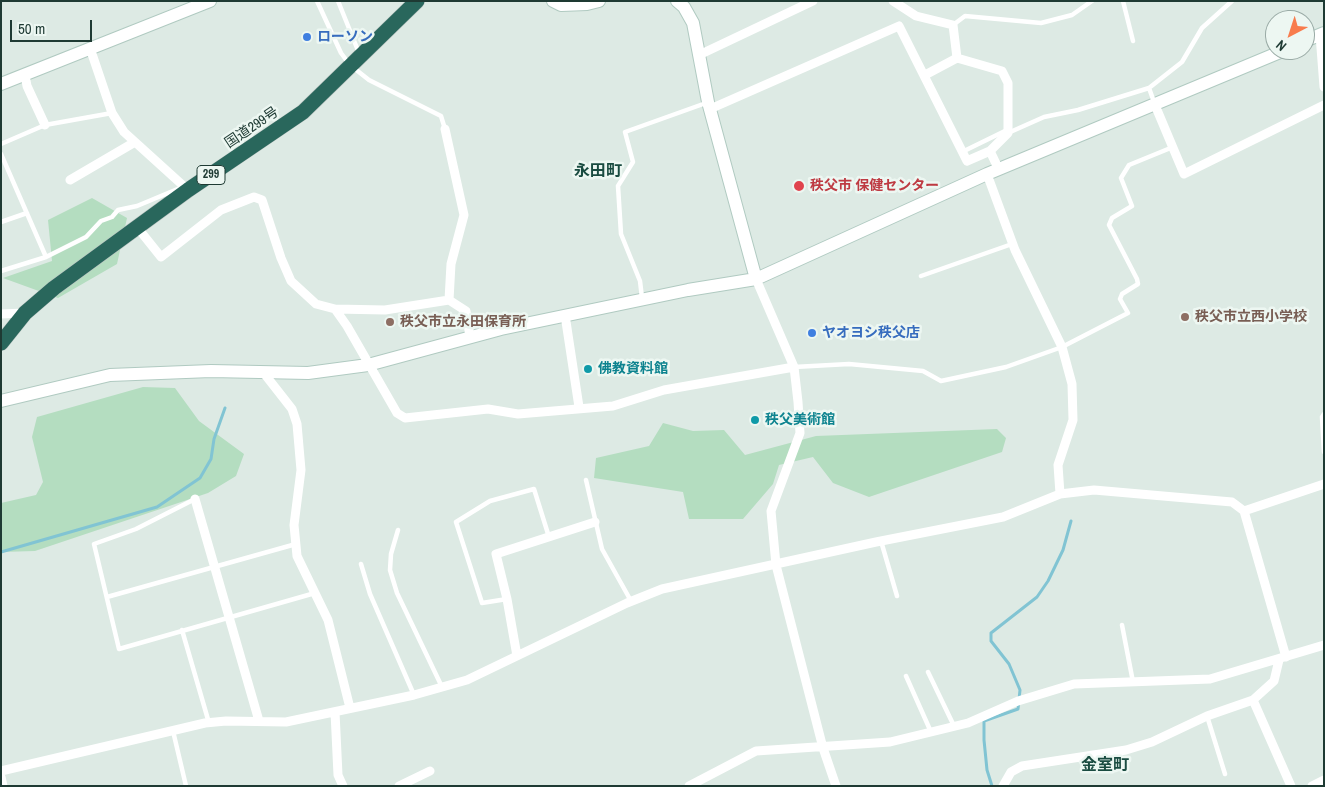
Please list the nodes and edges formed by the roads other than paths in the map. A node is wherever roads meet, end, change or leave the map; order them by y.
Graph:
1 (210, 1) edge
2 (318, 1) edge
3 (338, 1) edge
4 (417, 1) edge
5 (553, 1) edge
6 (599, 1) edge
7 (676, 1) edge
8 (813, 1) edge
9 (893, 1) edge
10 (1092, 1) edge
11 (1123, 1) edge
12 (1232, 1) edge
13 (187, 5) edge
14 (953, 24) junction
15 (1322, 34) edge
16 (1133, 41) dead end
17 (90, 48) junction
18 (699, 54) junction
19 (957, 58) junction
20 (1265, 58) edge
21 (355, 60) junction
22 (25, 75) junction
23 (925, 75) junction
24 (1, 84) edge
25 (1324, 87) edge
26 (1149, 88) junction
27 (709, 105) junction
28 (1155, 105) junction
29 (1324, 105) edge
30 (112, 113) junction
31 (45, 125) junction
32 (445, 129) joint
33 (1008, 131) junction
34 (135, 142) junction
35 (1, 144) edge
36 (1173, 147) junction
37 (990, 150) junction
38 (962, 152) junction
39 (1, 154) edge
40 (993, 172) junction
41 (70, 180) dead end
42 (185, 188) junction
43 (27, 213) junction
44 (1, 222) edge
45 (137, 227) junction
46 (1013, 244) junction
47 (46, 257) junction
48 (1, 271) edge
49 (921, 276) dead end
50 (756, 278) junction
51 (449, 300) junction
52 (642, 300) junction
53 (335, 309) junction
54 (25, 312) junction
55 (1, 314) edge
56 (565, 316) junction
57 (470, 337) junction
58 (1, 342) edge
59 (1062, 348) junction
60 (368, 365) junction
61 (794, 367) junction
62 (263, 372) junction
63 (1, 401) edge
64 (578, 408) junction
65 (1324, 414) edge
66 (1324, 452) edge
67 (586, 480) dead end
68 (1324, 484) edge
69 (1060, 494) junction
70 (195, 499) joint
71 (1244, 511) junction
72 (595, 522) junction
73 (398, 530) dead end
74 (550, 536) junction
75 (880, 541) junction
76 (296, 544) junction
77 (361, 564) dead end
78 (776, 565) junction
79 (214, 567) junction
80 (315, 593) junction
81 (897, 596) dead end
82 (107, 597) junction
83 (508, 599) junction
84 (631, 601) junction
85 (229, 619) junction
86 (1122, 625) dead end
87 (182, 630) junction
88 (1324, 645) edge
89 (517, 656) junction
90 (1283, 658) junction
91 (928, 672) dead end
92 (906, 676) dead end
93 (1133, 682) junction
94 (442, 687) junction
95 (414, 695) junction
96 (1253, 700) junction
97 (350, 708) junction
98 (335, 712) junction
99 (1207, 716) junction
100 (259, 721) junction
101 (208, 723) junction
102 (954, 726) junction
103 (173, 730) junction
104 (931, 732) junction
105 (823, 748) junction
106 (1, 771) edge
107 (430, 771) dead end
108 (1226, 774) dead end
109 (1, 777) edge
110 (1324, 780) edge
111 (3, 786) edge
112 (186, 786) edge
113 (343, 786) edge
114 (399, 786) edge
115 (689, 786) edge
116 (836, 786) edge
117 (1003, 786) edge
118 (1291, 786) edge
119 (1312, 786) edge

1 - 13 street
2 - 21 lane
3 - 21 lane
4 - 21 highway, 国道299号 / 299
5 - 6 street
7 - 18 street
8 - 18 street
9 - 14 street
10 - 14 lane
11 - 16 lane
12 - 26 lane
13 - 17 street
14 - 19 street
15 - 25 street
17 - 22 street
17 - 30 street
18 - 27 street
19 - 23 street
19 - 33 street
20 - 28 street
21 - 32 lane
21 - 42 highway, 国道299号 / 299
22 - 24 street
22 - 31 street
23 - 27 street
23 - 38 street
26 - 28 lane
26 - 33 lane
27 - 50 street
27 - 52 lane
28 - 36 street
28 - 40 street
29 - 36 street
30 - 31 lane
30 - 34 street
31 - 35 lane
32 - 51 street
33 - 37 street
33 - 38 lane
34 - 41 street
34 - 42 street
36 - 59 lane
37 - 38 street
37 - 40 street
39 - 43 lane
40 - 46 street
40 - 50 street
42 - 45 highway, 国道299号 / 299
42 - 47 lane
43 - 44 lane
43 - 47 lane
45 - 53 street
45 - 54 highway, 国道299号 / 299
46 - 49 lane
46 - 59 street
47 - 48 lane
50 - 52 street
50 - 61 street
51 - 53 street
51 - 57 street
52 - 56 street
53 - 60 street
54 - 55 street
54 - 58 highway, 国道299号 / 299
56 - 57 street
56 - 64 street
57 - 60 street
59 - 61 lane
59 - 69 street
60 - 62 street
60 - 64 street
61 - 64 street
61 - 78 street
62 - 63 street
62 - 76 street
65 - 66 lane
67 - 72 lane
68 - 71 street
69 - 71 street
69 - 75 street
70 - 79 street
70 - 82 lane
71 - 90 street
72 - 74 street
72 - 84 lane
73 - 94 lane
74 - 83 street
74 - 83 lane
75 - 78 street
75 - 81 lane
76 - 79 lane
76 - 80 street
77 - 95 lane
78 - 84 street
78 - 105 street
79 - 82 lane
79 - 85 street
80 - 85 lane
80 - 97 street
82 - 87 lane
83 - 89 street
84 - 89 street
85 - 87 lane
85 - 100 street
86 - 93 lane
87 - 101 lane
88 - 90 street
89 - 94 street
90 - 93 street
90 - 96 street
91 - 102 lane
92 - 104 lane
93 - 102 street
94 - 95 street
95 - 97 street
96 - 99 street
96 - 118 street
97 - 98 street
98 - 100 street
98 - 113 street
99 - 108 lane
99 - 117 street
100 - 101 street
101 - 103 street
102 - 104 street
103 - 106 street
103 - 112 lane
104 - 105 street
105 - 115 street
105 - 116 street
107 - 114 street
109 - 111 street
110 - 119 street

